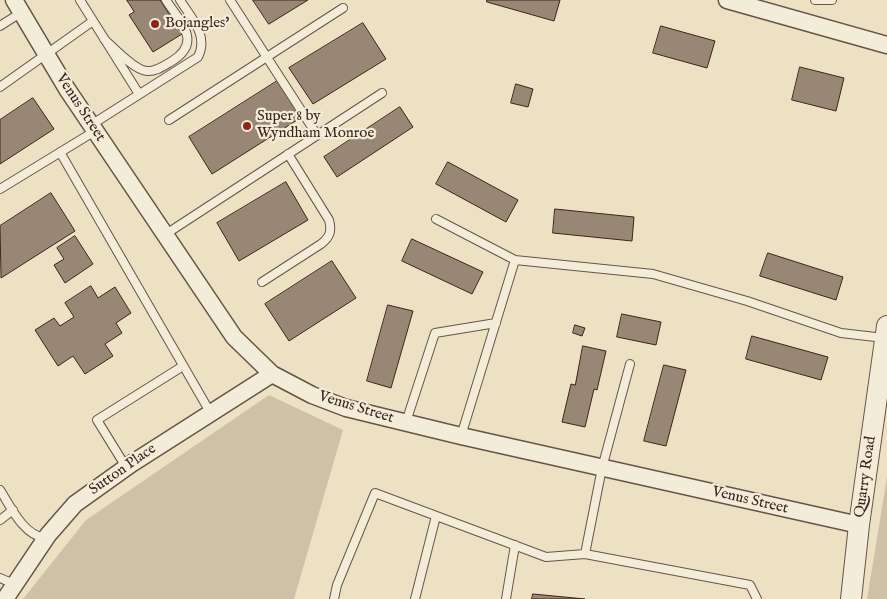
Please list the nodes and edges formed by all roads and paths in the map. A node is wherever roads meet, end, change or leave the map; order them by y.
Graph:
1 (80, 0) edge
2 (166, 0) edge
3 (180, 0) edge
4 (230, 0) edge
5 (727, 0) edge
6 (815, 0) edge
7 (832, 0) edge
8 (18, 6) edge
9 (343, 8) dead end
10 (93, 21) junction
11 (0, 26) edge
12 (104, 39) junction
13 (887, 44) edge
14 (47, 55) junction
15 (266, 57) junction
16 (0, 87) edge
17 (382, 93) dead end
18 (139, 94) junction
19 (169, 120) dead end
20 (93, 128) junction
21 (317, 135) junction
22 (60, 152) junction
23 (288, 154) junction
24 (0, 189) edge
25 (436, 219) dead end
26 (166, 234) junction
27 (515, 260) junction
28 (262, 282) dead end
29 (496, 323) junction
30 (886, 332) edge
31 (630, 364) dead end
32 (183, 366) junction
33 (272, 374) junction
34 (210, 412) junction
35 (406, 422) junction
36 (461, 436) junction
37 (126, 467) junction
38 (602, 468) junction
39 (0, 490) edge
40 (13, 510) junction
41 (436, 516) junction
42 (0, 520) edge
43 (859, 525) junction
44 (45, 538) junction
45 (515, 545) junction
46 (585, 554) junction
47 (7, 581) edge
48 (5, 599) edge
49 (334, 599) edge
50 (415, 599) edge
51 (506, 599) edge
52 (757, 599) edge
53 (851, 599) edge

1 - 10 lane
2 - 12 lane
3 - 18 lane
4 - 15 lane
5 - 13 street
6 - 7 lane
8 - 11 lane
8 - 14 street, Venus Street
9 - 15 lane
10 - 12 lane
10 - 14 lane
12 - 18 lane
14 - 16 lane
14 - 20 street, Venus Street
15 - 19 lane
15 - 21 lane
17 - 21 lane
18 - 20 lane
20 - 22 lane
20 - 26 street, Venus Street
21 - 23 lane
22 - 24 lane
22 - 32 lane
23 - 26 lane
23 - 28 lane
25 - 27 lane
26 - 33 street, Venus Street
27 - 29 lane
27 - 30 lane
29 - 35 lane
29 - 36 lane
30 - 43 street, Quarry Road
31 - 38 lane
32 - 34 lane
32 - 37 lane
33 - 34 street, Sutton Place
33 - 35 street, Venus Street
34 - 37 street, Sutton Place
35 - 36 street, Venus Street
36 - 38 street, Venus Street
37 - 44 street, Sutton Place
38 - 43 street, Venus Street
38 - 46 lane
39 - 40 lane
40 - 42 lane
40 - 44 lane
41 - 45 lane
41 - 49 lane
41 - 50 lane
43 - 53 street, Quarry Road
44 - 47 street, Sutton Place
45 - 46 lane
45 - 51 lane
46 - 52 lane
47 - 48 street, Sutton Place

